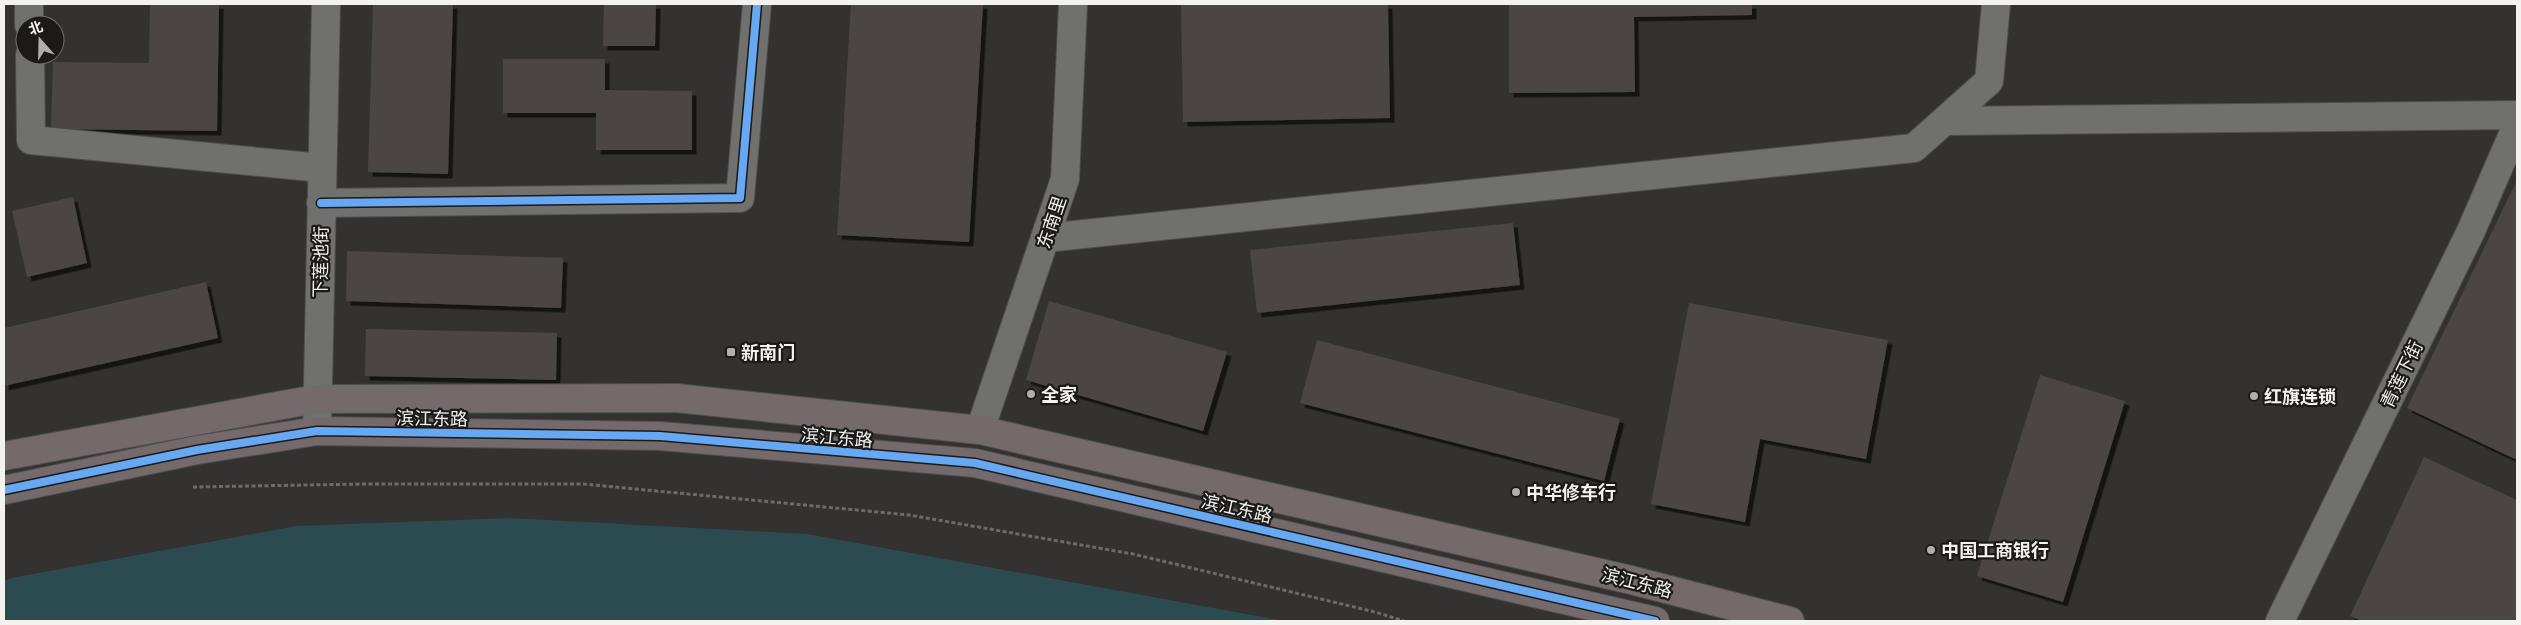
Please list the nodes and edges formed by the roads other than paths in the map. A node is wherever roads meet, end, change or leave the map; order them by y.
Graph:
1 (326, 4) edge
2 (758, 4) edge
3 (1073, 4) edge
4 (1996, 4) edge
5 (30, 65) edge
6 (2517, 115) edge
7 (1945, 121) junction
8 (2517, 125) edge
9 (322, 168) junction
10 (321, 203) junction
11 (1045, 238) junction
12 (316, 399) junction
13 (980, 430) junction
14 (317, 431) junction
15 (4, 456) edge
16 (4, 490) edge
17 (1655, 621) edge
18 (1790, 621) edge
19 (2280, 621) edge

1 - 9 street, 下莲池街
2 - 10 street
3 - 11 street, 东南里
4 - 7 street
5 - 9 street
6 - 7 street
7 - 11 street
8 - 19 street, 青莲下街
9 - 10 street, 下莲池街
10 - 12 street, 下莲池街
11 - 13 street, 东南里
12 - 13 main road, 滨江东路
12 - 14 street, 下莲池街
12 - 15 main road, 滨江东路
13 - 18 main road, 滨江东路
14 - 16 main road, 滨江东路
14 - 17 main road, 滨江东路

